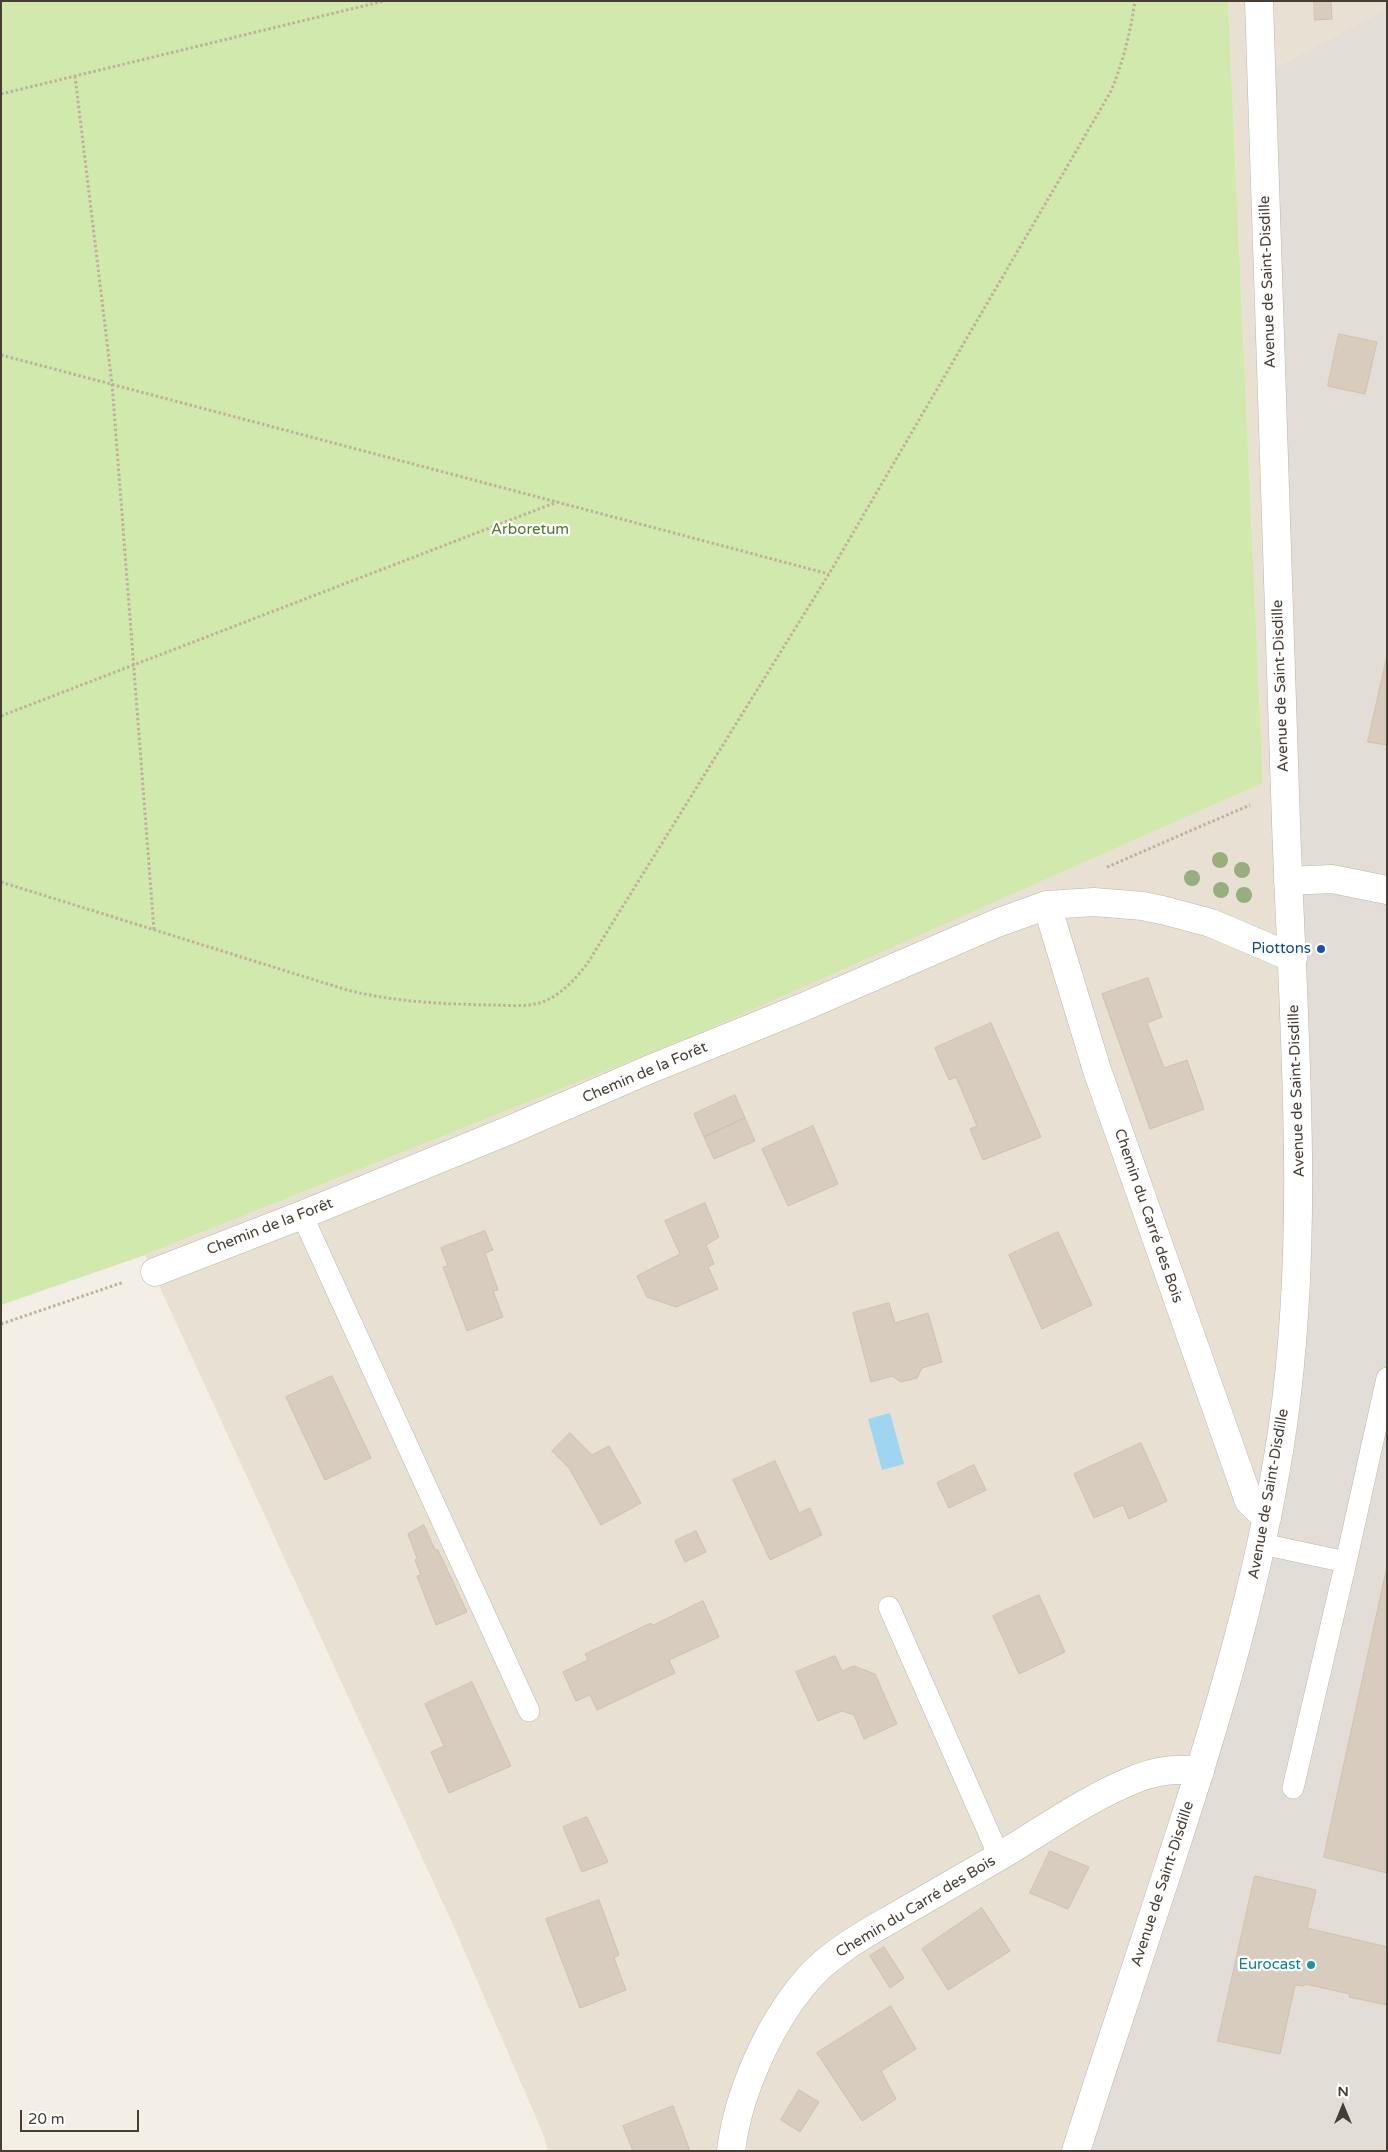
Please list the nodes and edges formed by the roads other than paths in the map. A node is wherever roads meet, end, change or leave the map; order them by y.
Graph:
1 (1259, 1) edge
2 (1288, 881) junction
3 (1387, 890) edge
4 (1047, 905) junction
5 (1293, 958) junction
6 (302, 1215) junction
7 (155, 1272) road end
8 (1387, 1378) edge
9 (1265, 1531) junction
10 (1346, 1562) junction
11 (889, 1608) dead end
12 (529, 1711) dead end
13 (1200, 1771) junction
14 (1293, 1788) dead end
15 (999, 1856) junction
16 (731, 2151) edge
17 (1076, 2151) edge

1 - 2 street, Avenue de Saint-Disdille
2 - 3 street
2 - 5 street, Avenue de Saint-Disdille
4 - 5 street, Chemin de la Forêt
4 - 6 street, Chemin de la Forêt
4 - 9 street, Chemin du Carré des Bois
5 - 9 street, Avenue de Saint-Disdille
6 - 7 street, Chemin de la Forêt
6 - 12 lane
8 - 10 lane
9 - 10 lane
9 - 13 street, Avenue de Saint-Disdille
10 - 14 lane
11 - 15 lane
13 - 15 street, Chemin du Carré des Bois
13 - 17 street, Avenue de Saint-Disdille
15 - 16 street, Chemin du Carré des Bois

